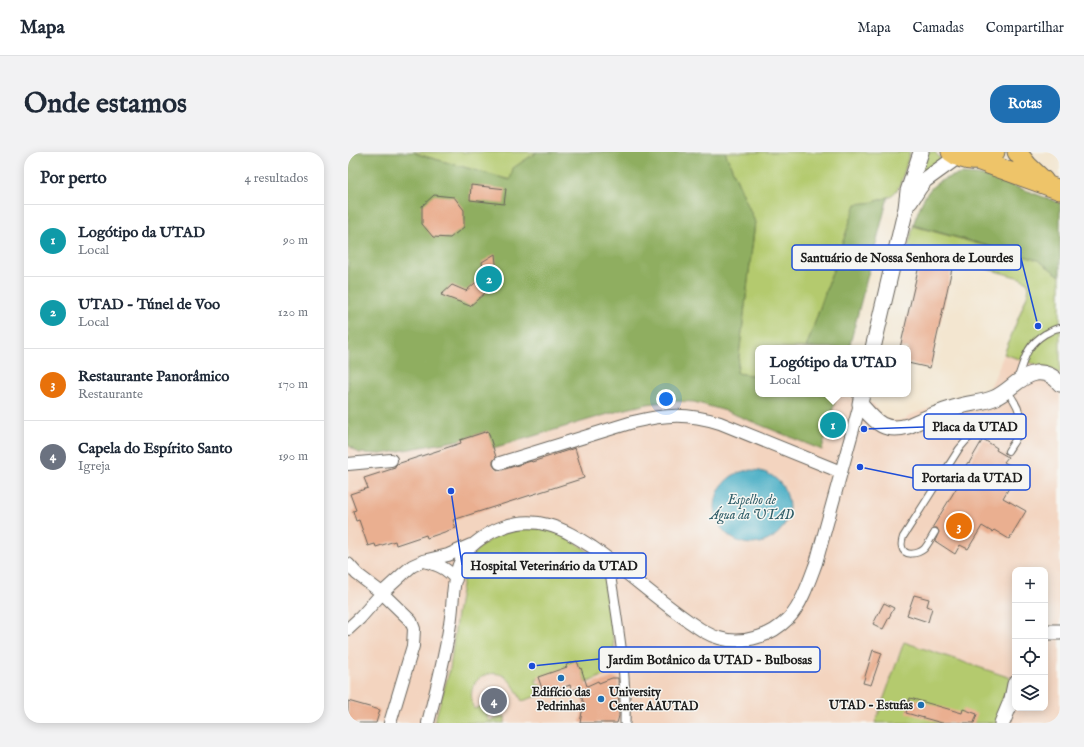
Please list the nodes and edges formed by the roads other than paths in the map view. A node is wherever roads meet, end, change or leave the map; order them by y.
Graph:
1 (922, 152) edge
2 (995, 152) edge
3 (1017, 152) edge
4 (954, 154) edge
5 (977, 160) junction
6 (1058, 190) edge
7 (906, 208) junction
8 (1060, 328) edge
9 (874, 345) edge
10 (1060, 384) edge
11 (1012, 386) junction
12 (861, 399) edge
13 (1020, 421) junction
14 (1008, 451) dead end
15 (391, 460) dead end
16 (500, 463) dead end
17 (348, 464) edge
18 (841, 472) junction
19 (934, 532) dead end
20 (476, 543) junction
21 (608, 559) junction
22 (423, 561) junction
23 (348, 564) edge
24 (456, 579) junction
25 (382, 593) junction
26 (348, 629) edge
27 (1048, 632) edge
28 (1060, 632) edge
29 (1012, 699) edge
30 (390, 723) edge
31 (428, 723) edge
32 (625, 723) edge
33 (1002, 723) edge

1 - 7 street
2 - 5 main road
3 - 6 main road
4 - 5 main road
4 - 7 street
5 - 6 main road
7 - 9 street
8 - 11 lane
10 - 11 street
11 - 12 street
11 - 13 lane
12 - 18 street
13 - 14 lane
13 - 19 lane
15 - 17 street
16 - 18 street
18 - 21 street
20 - 21 street
20 - 22 street
20 - 24 street
21 - 32 street
22 - 24 street
22 - 25 street
23 - 25 street
24 - 31 street
25 - 26 street
25 - 30 street
27 - 28 street
29 - 33 street

